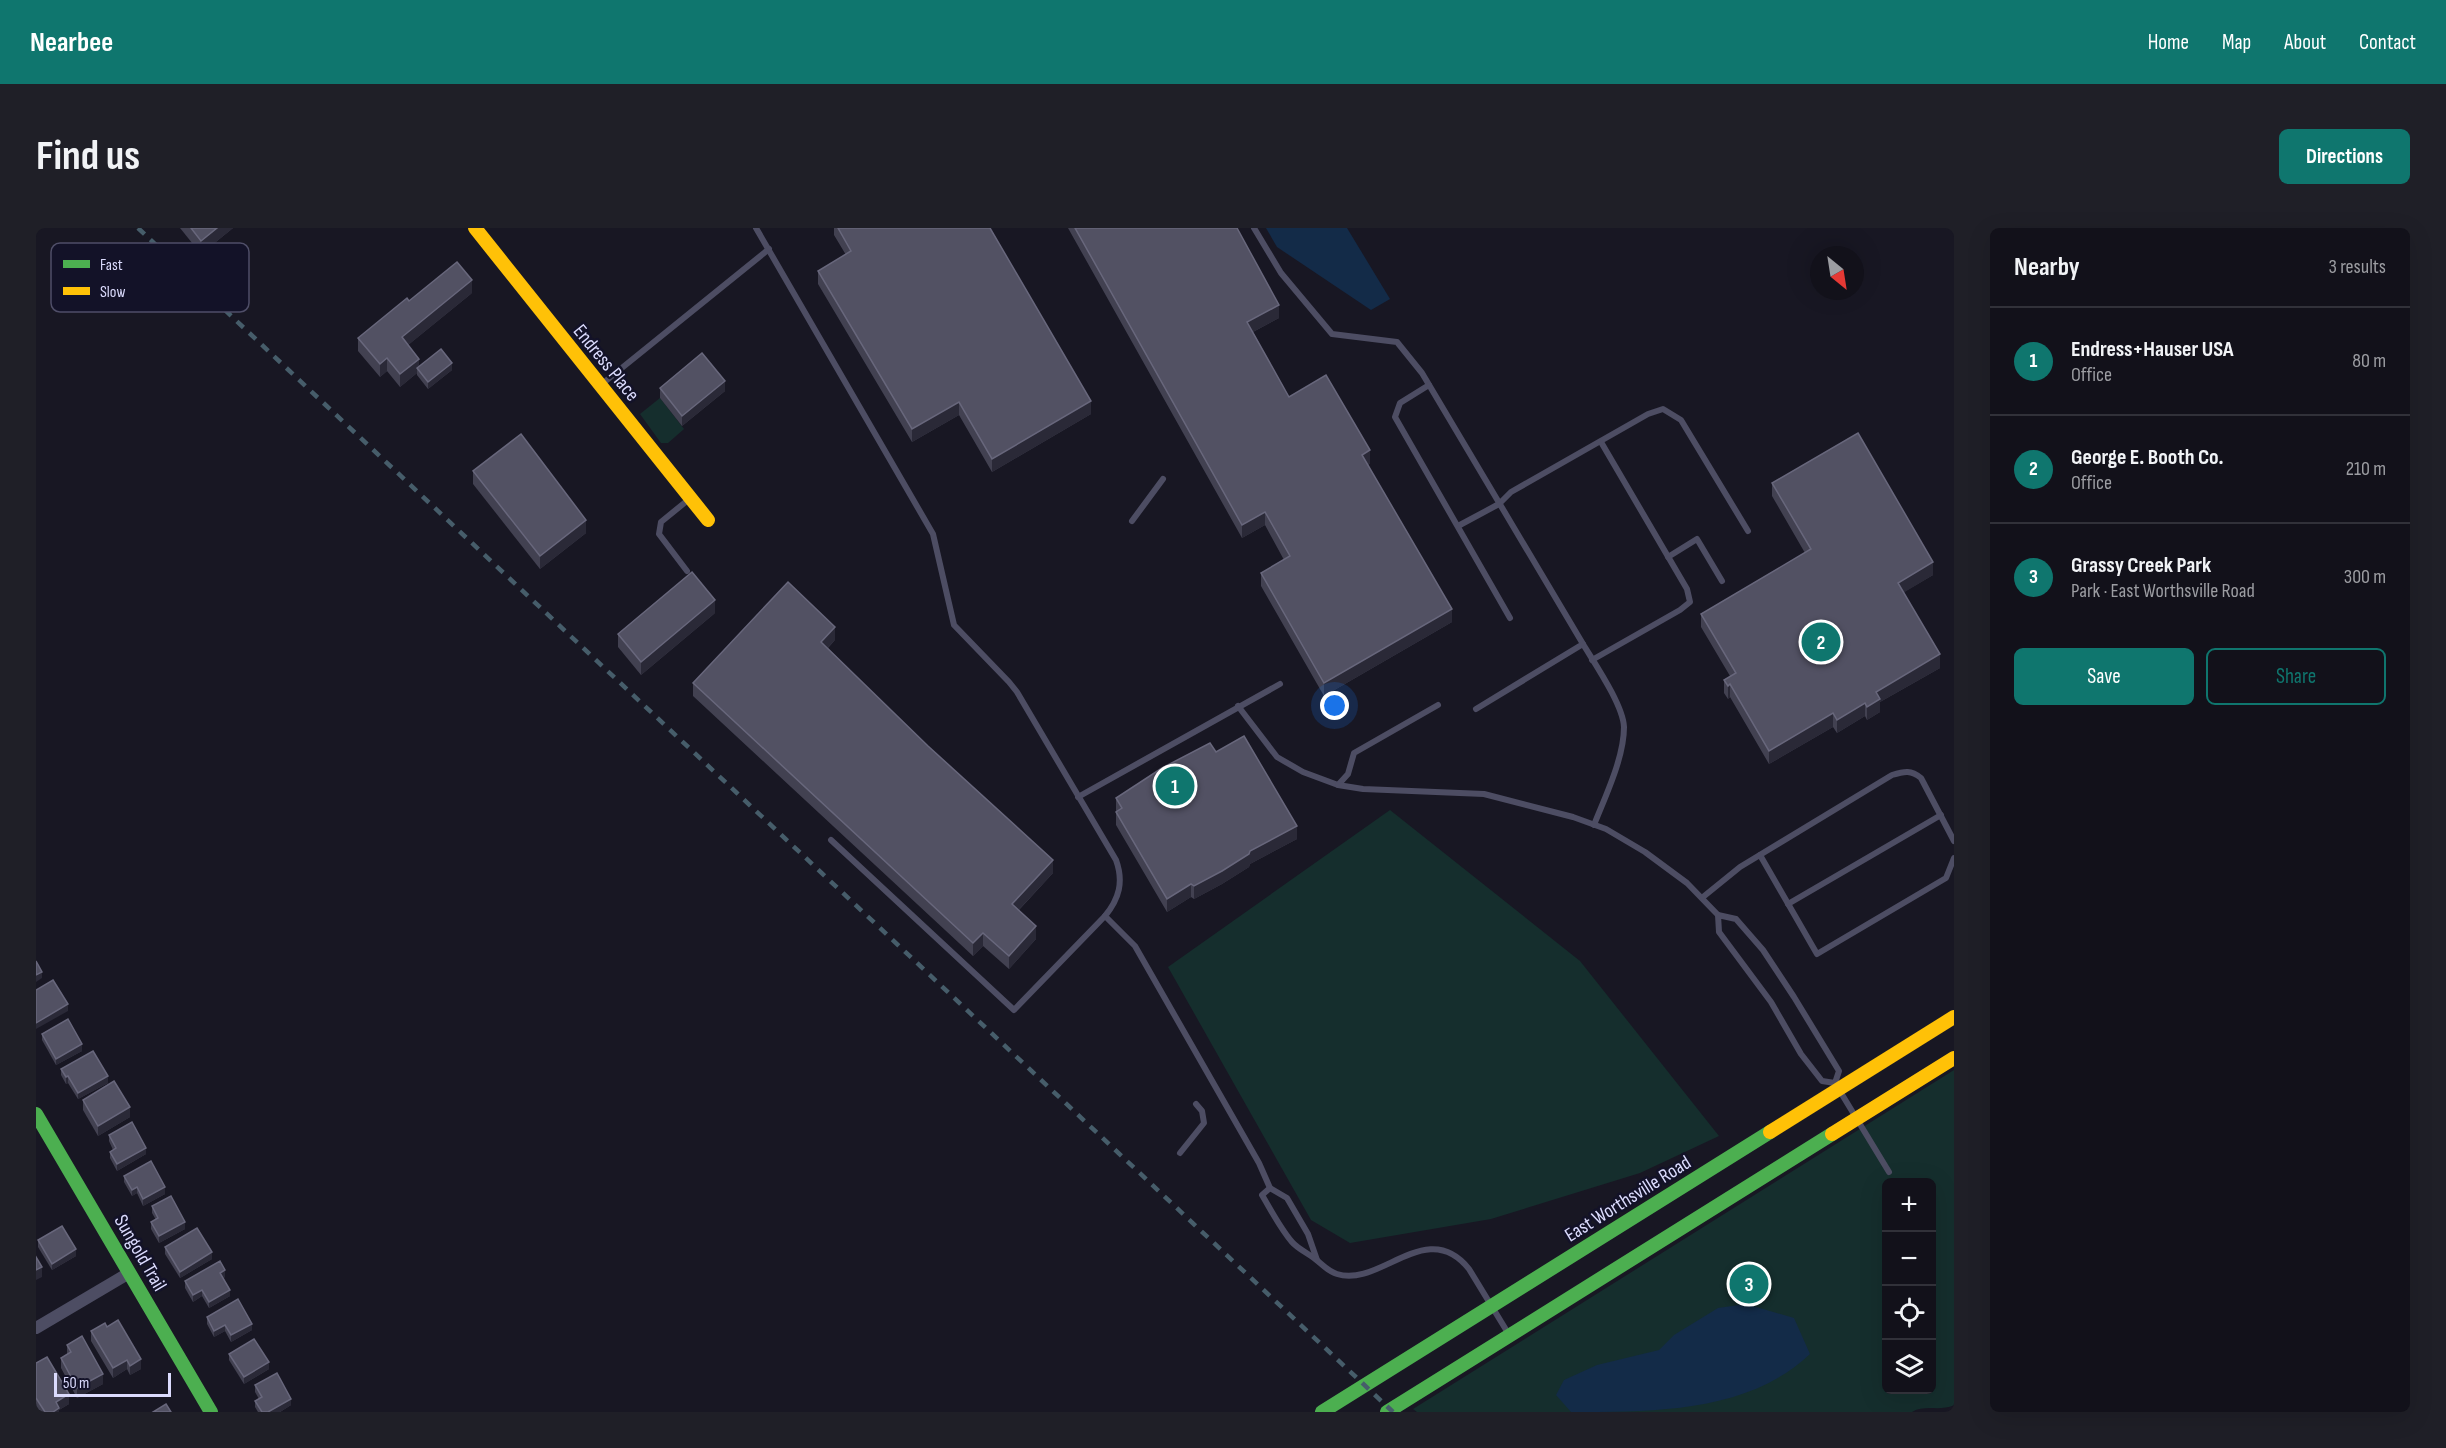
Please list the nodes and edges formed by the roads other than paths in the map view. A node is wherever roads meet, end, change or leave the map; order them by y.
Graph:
1 (476, 228) edge
2 (756, 228) edge
3 (1254, 228) edge
4 (769, 249) junction
5 (1429, 385) junction
6 (599, 386) junction
7 (1601, 442) junction
8 (1163, 479) dead end
9 (690, 498) junction
10 (1499, 504) junction
11 (708, 520) dead end
12 (1132, 521) dead end
13 (1458, 526) junction
14 (1748, 531) dead end
15 (1668, 557) junction
16 (687, 571) dead end
17 (1722, 581) dead end
18 (1510, 618) dead end
19 (1583, 644) junction
20 (1592, 660) junction
21 (1280, 684) dead end
22 (1438, 705) dead end
23 (1238, 706) junction
24 (1476, 709) dead end
25 (1338, 786) junction
26 (1078, 797) junction
27 (1941, 815) junction
28 (1594, 825) junction
29 (831, 840) dead end
30 (1954, 841) edge
31 (1760, 855) junction
32 (1954, 858) edge
33 (1703, 897) junction
34 (1788, 904) junction
35 (1718, 915) junction
36 (1105, 916) junction
37 (1954, 1017) edge
38 (1954, 1059) edge
39 (1837, 1086) junction
40 (1196, 1104) dead end
41 (36, 1114) edge
42 (1857, 1119) junction
43 (1180, 1153) dead end
44 (1889, 1172) dead end
45 (1270, 1188) junction
46 (1317, 1260) junction
47 (129, 1273) junction
48 (1493, 1306) junction
49 (36, 1328) edge
50 (1510, 1335) junction
51 (211, 1412) edge
52 (1322, 1412) edge
53 (1387, 1412) edge

1 - 6 main road, Endress Place
2 - 4 lane
3 - 5 lane
4 - 6 lane
4 - 26 lane
5 - 10 lane
5 - 13 lane
6 - 9 main road, Endress Place
7 - 10 lane
7 - 14 lane
7 - 15 lane
8 - 12 lane
9 - 11 main road, Endress Place
9 - 16 lane
10 - 13 lane
10 - 19 lane
13 - 18 lane
15 - 17 lane
15 - 20 lane
19 - 20 lane
19 - 24 lane
20 - 28 lane
21 - 23 lane
22 - 25 lane
23 - 25 lane
23 - 26 lane
25 - 28 lane
26 - 36 lane
27 - 30 lane
27 - 31 lane
27 - 34 lane
28 - 33 lane
29 - 36 lane
31 - 33 lane
31 - 34 lane
32 - 34 lane
33 - 35 lane
35 - 39 lane
35 - 39 lane
36 - 45 lane
37 - 39 main road, East Worthsville Road
38 - 42 main road
39 - 42 lane
39 - 48 main road, East Worthsville Road
40 - 43 lane
41 - 47 main road, Sungold Trail
42 - 44 lane
42 - 50 main road
45 - 46 lane
45 - 46 lane
46 - 48 lane
47 - 49 street
47 - 51 main road, Sungold Trail
48 - 50 lane
48 - 52 main road, East Worthsville Road
50 - 53 main road

